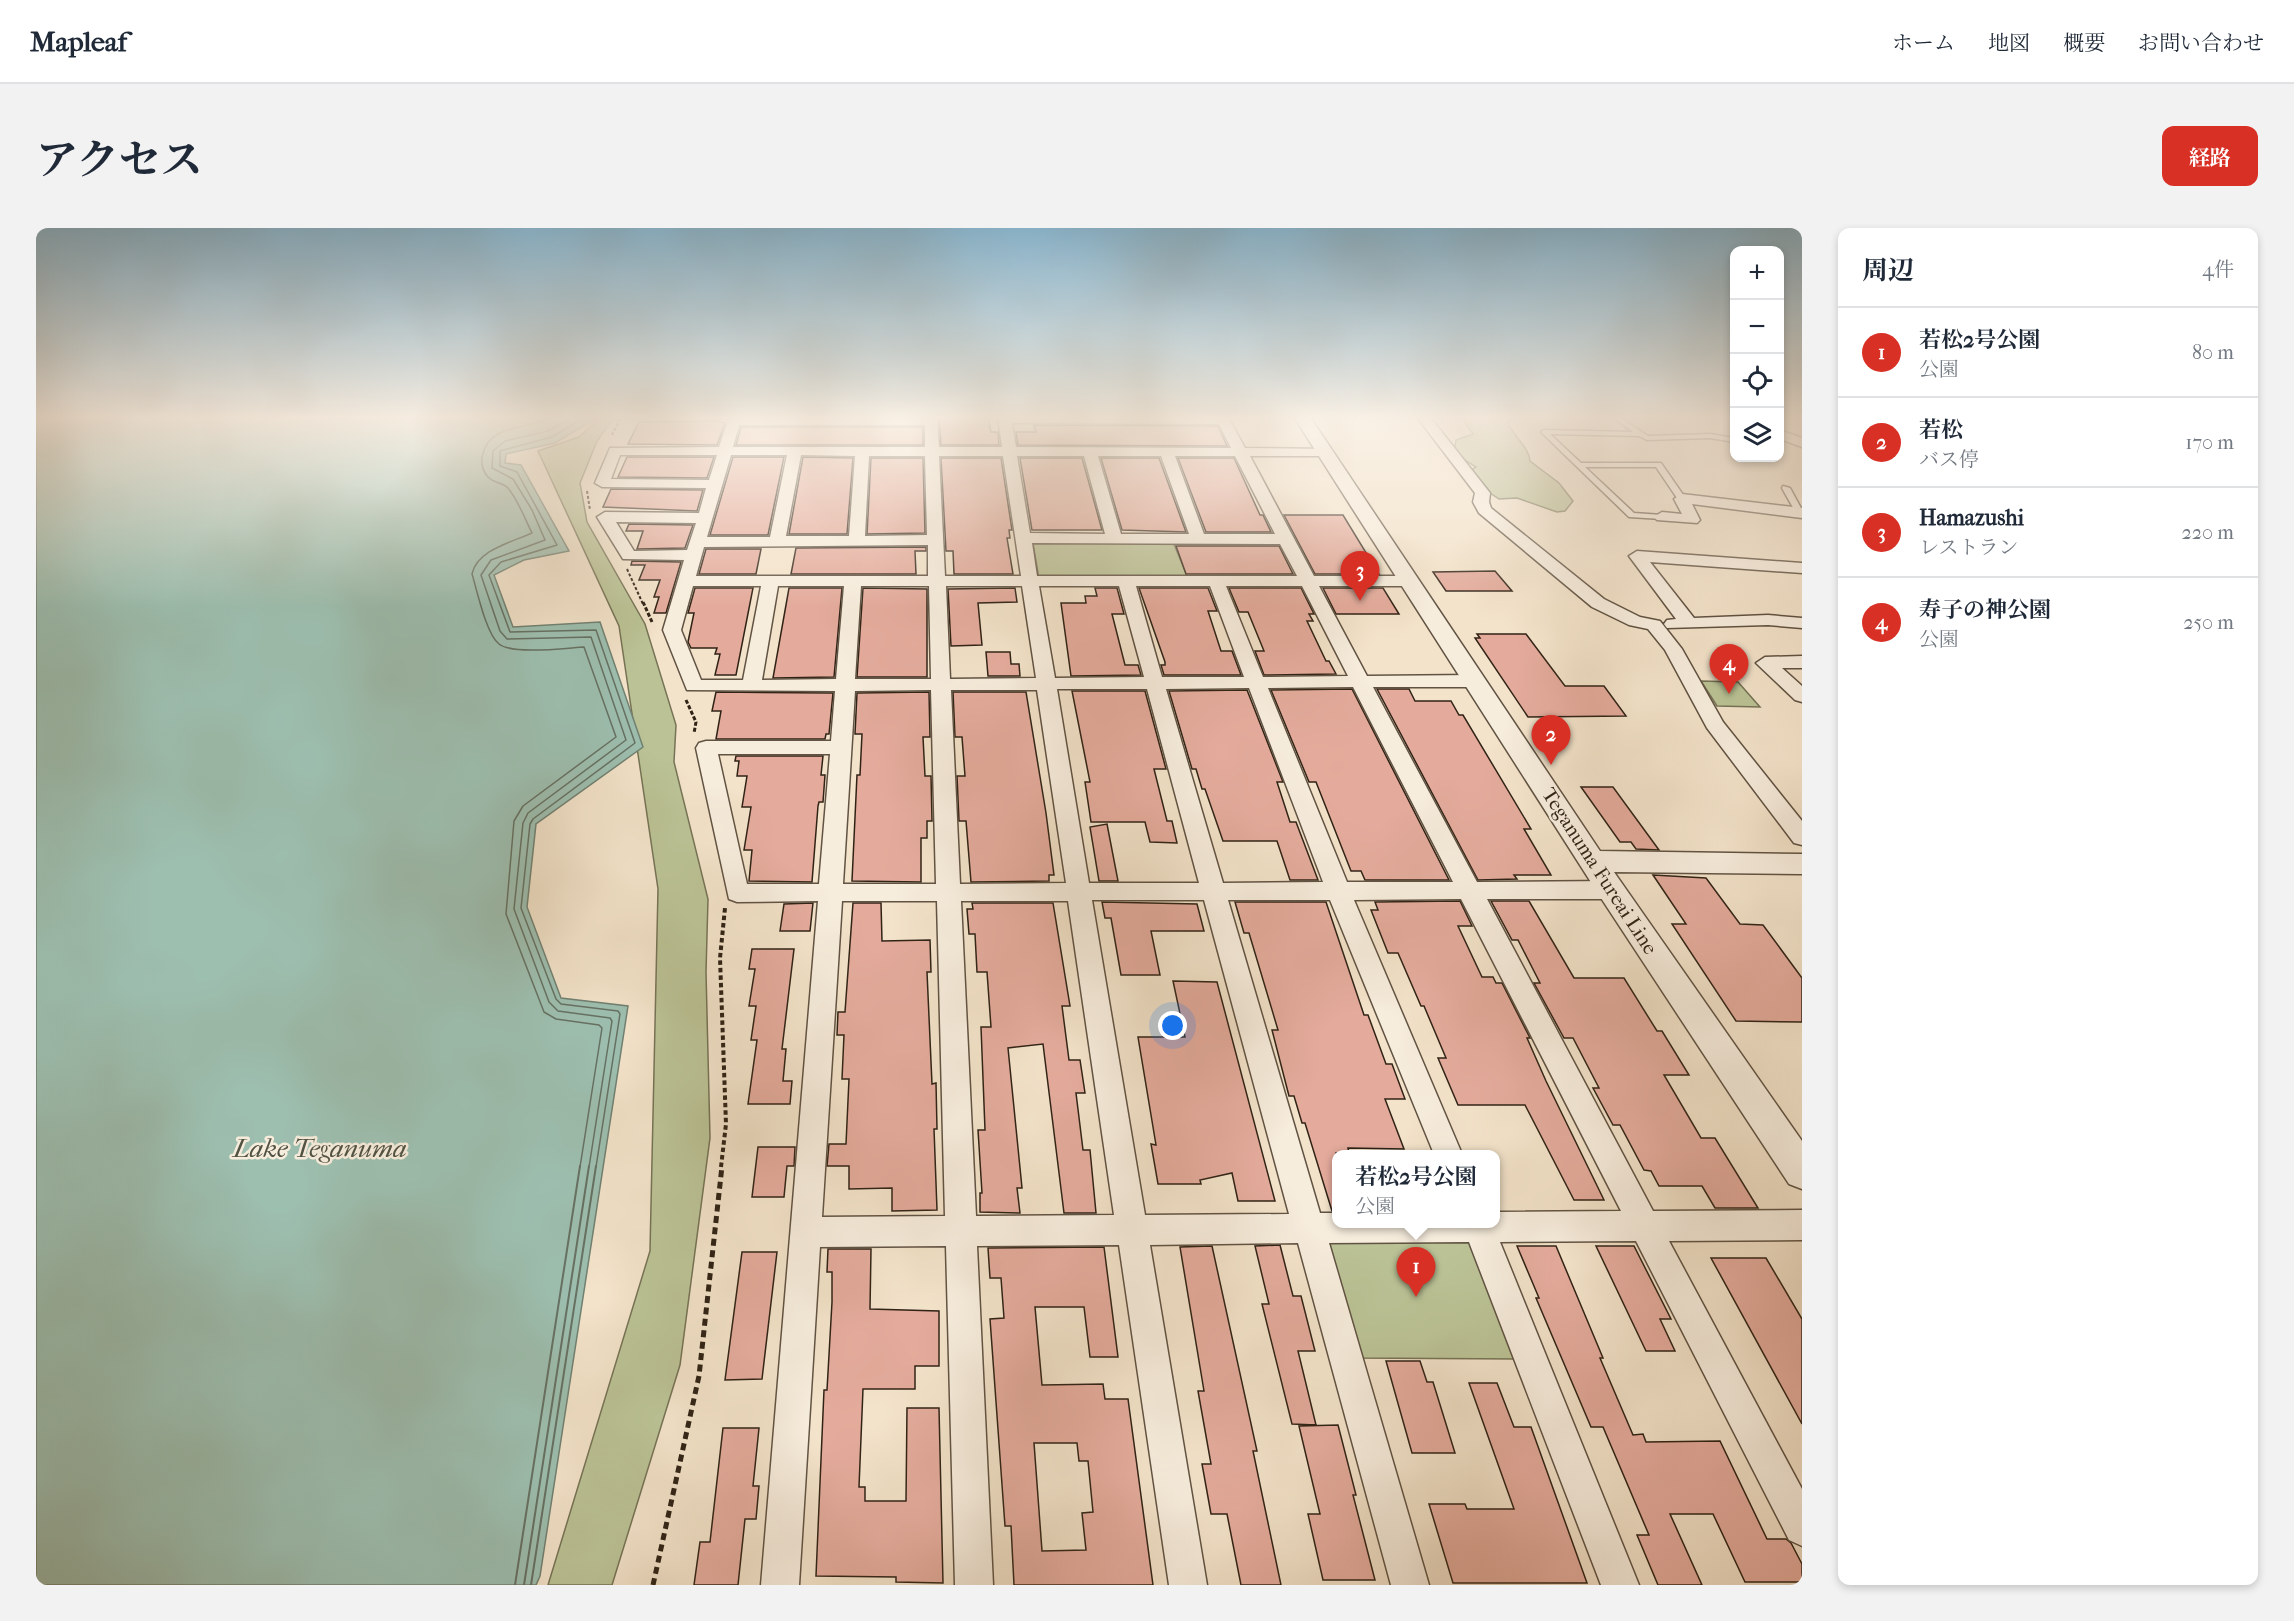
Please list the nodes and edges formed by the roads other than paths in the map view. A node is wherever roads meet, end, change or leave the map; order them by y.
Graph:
1 (603, 480) edge
2 (716, 480) edge
3 (789, 480) edge
4 (860, 480) edge
5 (933, 480) edge
6 (1014, 480) edge
7 (1098, 480) edge
8 (1177, 480) edge
9 (1256, 480) edge
10 (1344, 480) edge
11 (1474, 480) edge
12 (1597, 480) edge
13 (1669, 480) edge
14 (715, 484) junction
15 (1786, 488) dead end
16 (1682, 499) junction
17 (1801, 513) edge
18 (704, 518) junction
19 (1662, 518) joint
20 (1023, 538) junction
21 (1114, 538) junction
22 (1198, 538) junction
23 (1286, 539) junction
24 (857, 540) junction
25 (935, 540) junction
26 (777, 541) junction
27 (696, 548) junction
28 (1802, 568) edge
29 (686, 581) junction
30 (770, 581) junction
31 (853, 581) junction
32 (936, 581) junction
33 (1030, 581) junction
34 (1216, 581) junction
35 (1410, 581) junction
36 (1126, 582) junction
37 (1308, 582) junction
38 (1689, 622) junction
39 (1802, 622) edge
40 (1654, 625) junction
41 (1802, 662) edge
42 (1474, 681) junction
43 (1362, 682) junction
44 (940, 683) junction
45 (1155, 683) junction
46 (1256, 683) junction
47 (845, 684) junction
48 (1046, 684) junction
49 (752, 685) junction
50 (1802, 696) edge
51 (841, 747) junction
52 (1802, 837) edge
53 (1593, 861) junction
54 (1802, 864) edge
55 (1469, 889) junction
56 (1338, 890) junction
57 (1611, 890) junction
58 (1213, 891) junction
59 (830, 893) junction
60 (950, 893) junction
61 (1080, 893) junction
62 (1446, 1150) edge
63 (1802, 1172) edge
64 (1500, 1225) edge
65 (1802, 1225) edge
66 (1645, 1226) junction
67 (1309, 1228) junction
68 (1332, 1228) edge
69 (1478, 1228) edge
70 (1133, 1229) junction
71 (805, 1232) junction
72 (959, 1233) junction
73 (1802, 1527) edge
74 (780, 1585) edge
75 (974, 1585) edge
76 (1188, 1585) edge
77 (1410, 1585) edge
78 (1620, 1585) edge

1 - 14 street
2 - 14 street
3 - 26 street
4 - 24 street
5 - 25 street
6 - 20 street
7 - 21 street
8 - 22 street
9 - 23 street
10 - 35 street, Teganuma Fureai Line
11 - 40 street
12 - 19 lane
13 - 16 lane
14 - 18 street
15 - 17 lane
16 - 17 street
16 - 19 street
18 - 27 street
18 - 27 street
20 - 21 street
20 - 33 street
21 - 22 street
22 - 23 street
23 - 37 street
24 - 25 street
24 - 26 street
25 - 32 street
26 - 27 street
27 - 29 street
28 - 38 street
29 - 30 street
29 - 49 street
30 - 31 street
30 - 49 street
31 - 32 street
31 - 47 street
32 - 33 street
32 - 44 street
33 - 36 street
33 - 48 street
34 - 36 street
34 - 37 street
34 - 46 street
35 - 37 street
35 - 42 street, Teganuma Fureai Line
36 - 45 street
37 - 43 street
38 - 39 street
38 - 40 street
40 - 52 street
41 - 50 street
42 - 43 street
42 - 53 street, Teganuma Fureai Line
43 - 46 street
43 - 55 street
44 - 47 street
44 - 48 street
44 - 60 street
45 - 46 street
45 - 48 street
45 - 58 street
46 - 56 street
47 - 49 street
47 - 51 street
48 - 61 street
51 - 59 street
51 - 59 street
53 - 54 street
53 - 57 street, Teganuma Fureai Line
55 - 56 street
55 - 57 street
55 - 66 street
56 - 58 street
56 - 62 street
57 - 63 street, Teganuma Fureai Line
58 - 61 street
58 - 67 street
59 - 60 street
59 - 71 street
60 - 61 street
60 - 72 street
61 - 70 street
64 - 66 street
65 - 66 street
66 - 73 street
67 - 68 street
67 - 70 street
67 - 77 street
69 - 78 street
70 - 72 street
70 - 76 street
71 - 72 street
71 - 74 street
72 - 75 street

